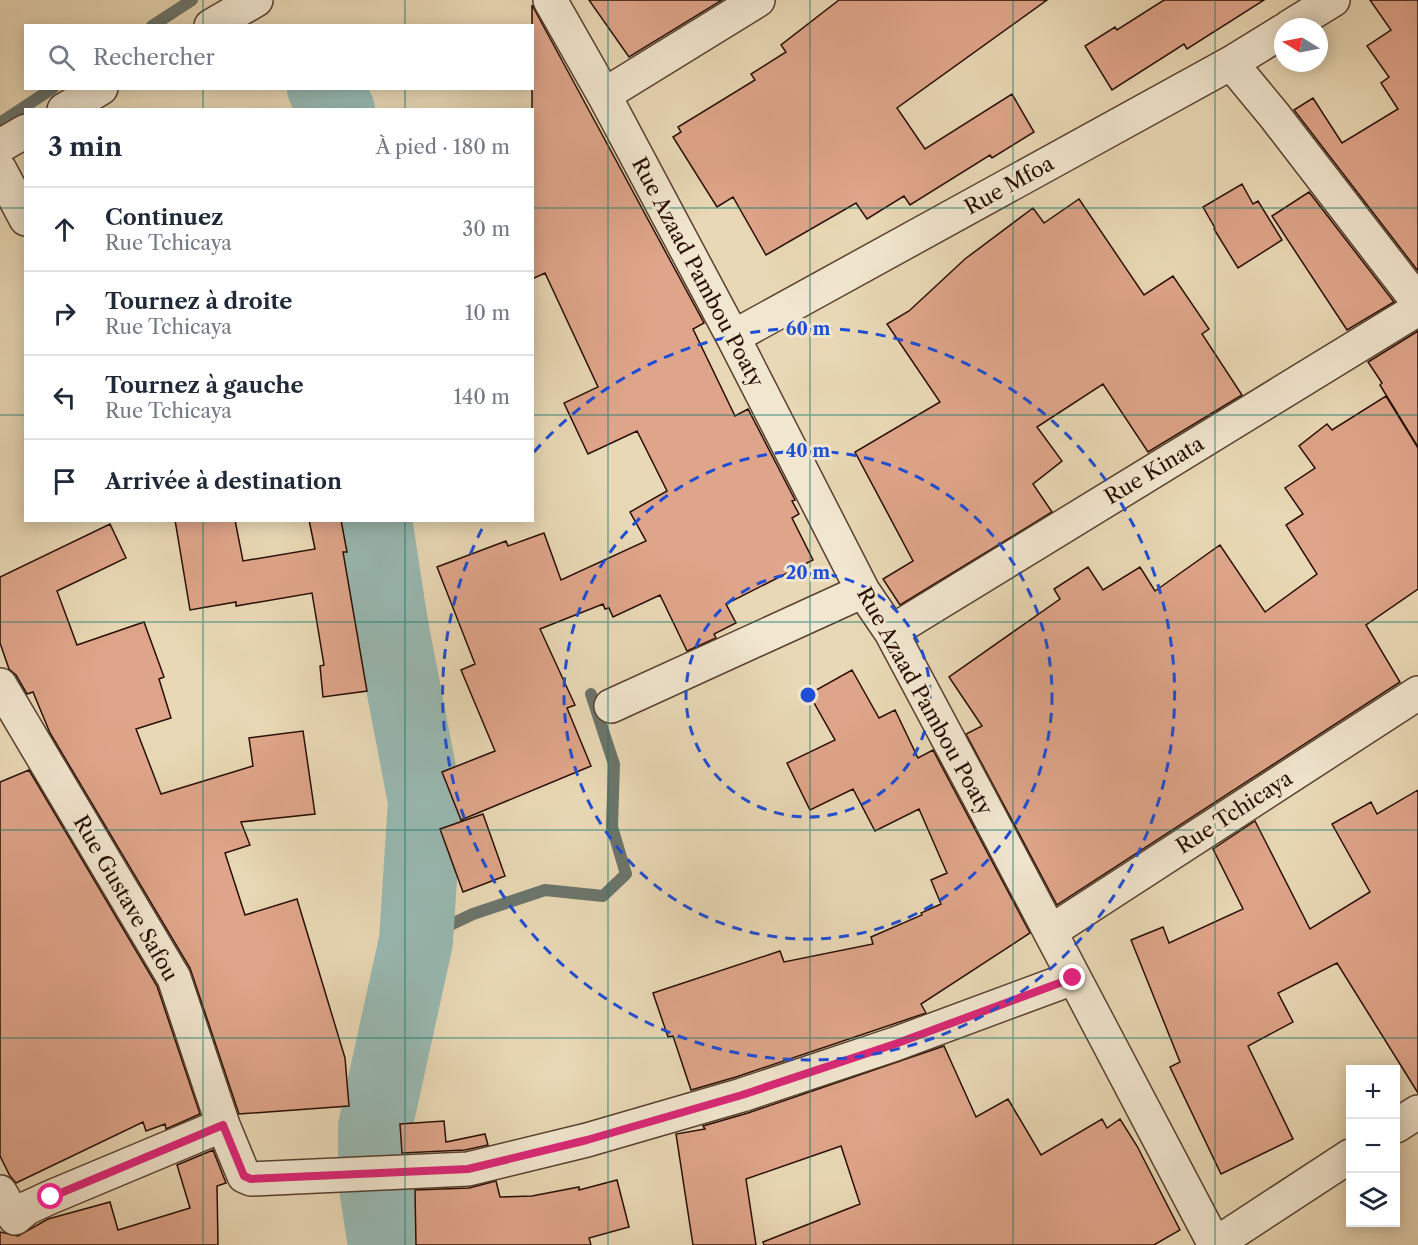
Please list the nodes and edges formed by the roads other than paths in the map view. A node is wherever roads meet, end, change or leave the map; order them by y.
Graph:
1 (256, 0) edge
2 (550, 0) edge
3 (758, 0) edge
4 (1333, 0) edge
5 (1304, 18) edge
6 (215, 24) edge
7 (1274, 37) edge
8 (1231, 63) junction
9 (97, 90) edge
10 (604, 95) junction
11 (67, 108) edge
12 (24, 132) edge
13 (0, 146) edge
14 (0, 170) edge
15 (24, 215) edge
16 (1418, 302) edge
17 (1418, 309) edge
18 (733, 337) junction
19 (863, 591) junction
20 (891, 632) junction
21 (0, 685) edge
22 (1418, 693) edge
23 (611, 706) dead end
24 (1050, 932) junction
25 (1073, 978) junction
26 (1418, 1112) edge
27 (1400, 1123) edge
28 (223, 1125) junction
29 (1346, 1159) edge
30 (11, 1212) edge
31 (1215, 1245) edge

1 - 6 street
2 - 10 street, Rue Azaad Pambou Poaty
3 - 10 street
4 - 5 street
7 - 8 street, Rue Mfoa
8 - 16 street
8 - 18 street, Rue Mfoa
9 - 11 street
10 - 18 street, Rue Azaad Pambou Poaty
12 - 13 street
14 - 15 street
17 - 20 street, Rue Kinata
18 - 19 street, Rue Azaad Pambou Poaty
19 - 20 street, Rue Azaad Pambou Poaty
19 - 23 street
20 - 24 street, Rue Azaad Pambou Poaty
21 - 28 street, Rue Gustave Safou
22 - 24 street, Rue Tchicaya
24 - 25 street, Rue Azaad Pambou Poaty
25 - 28 street
25 - 31 street, Rue Azaad Pambou Poaty
26 - 27 street
28 - 30 street
29 - 31 street

